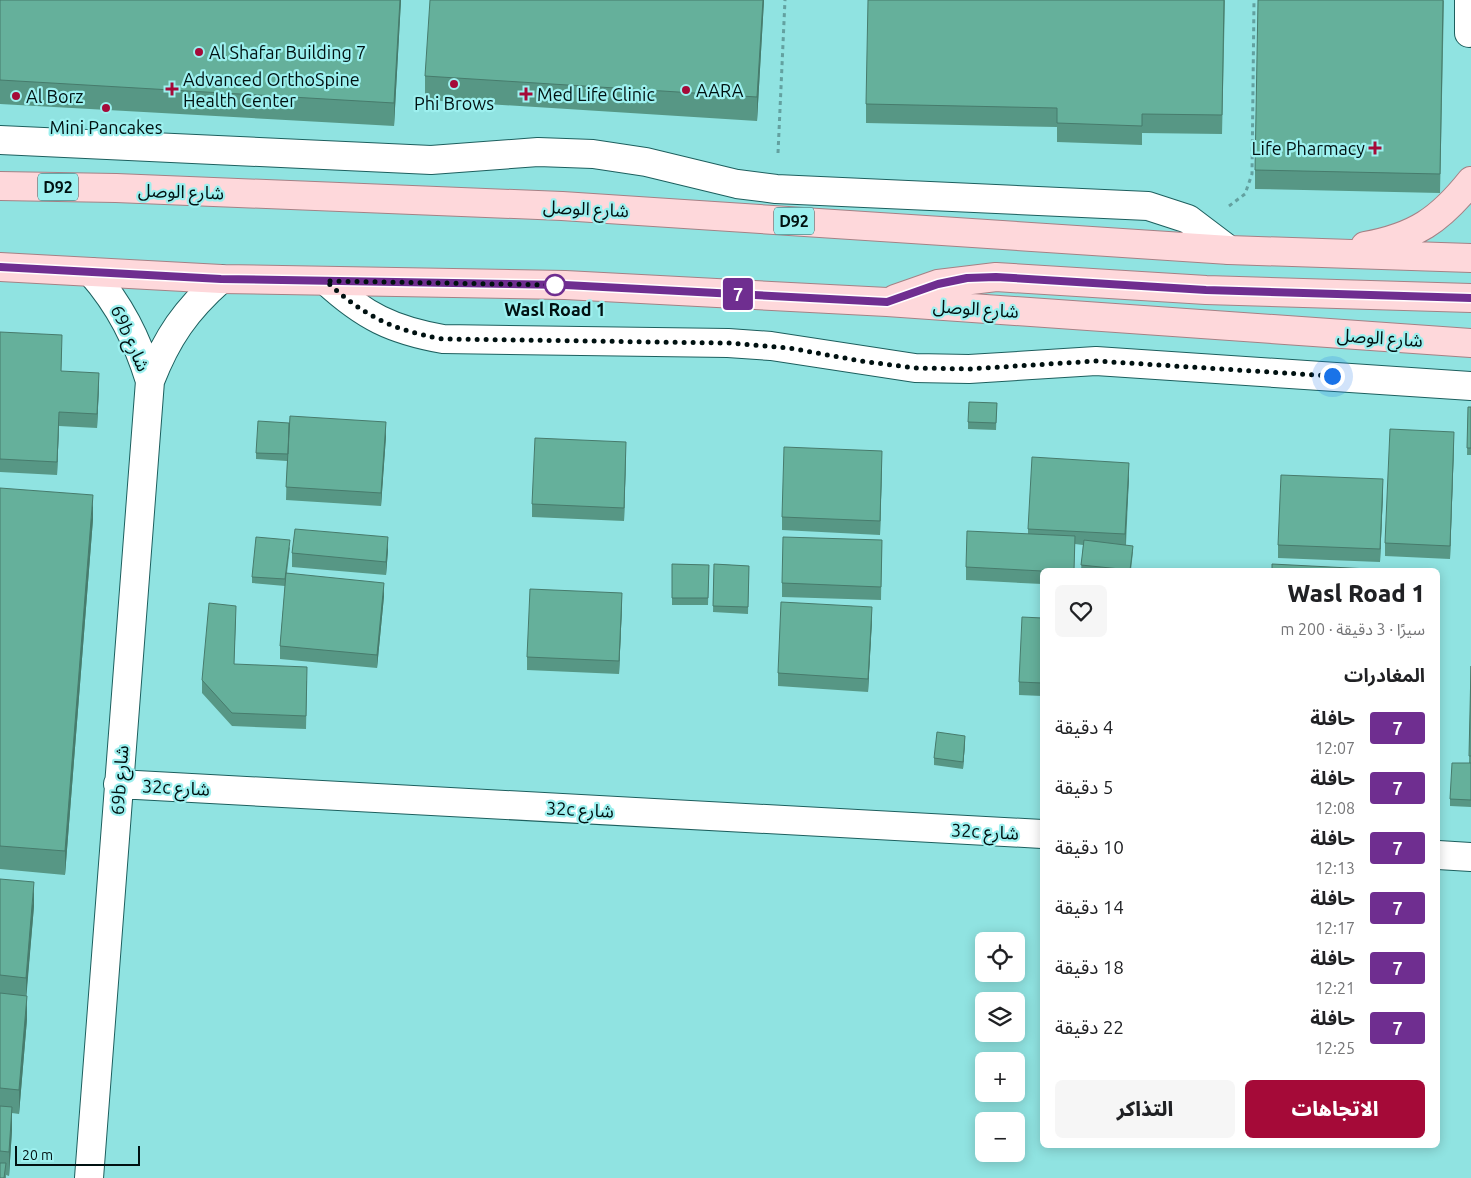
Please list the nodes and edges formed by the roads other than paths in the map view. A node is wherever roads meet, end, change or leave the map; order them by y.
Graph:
1 (1469, 0) edge
2 (1469, 33) dead end
3 (0, 140) edge
4 (1471, 181) edge
5 (0, 186) edge
6 (1229, 250) junction
7 (1320, 253) junction
8 (1471, 258) edge
9 (0, 267) edge
10 (91, 272) junction
11 (221, 279) junction
12 (326, 281) junction
13 (1471, 298) edge
14 (887, 302) junction
15 (1471, 343) edge
16 (150, 381) junction
17 (1471, 386) edge
18 (118, 784) junction
19 (1040, 834) edge
20 (1440, 855) edge
21 (1471, 857) edge
22 (88, 1178) edge

1 - 2 street
3 - 6 street
4 - 7 main road
5 - 6 main road, شارع الوصل / D92
6 - 7 main road, شارع الوصل / D92
7 - 8 main road, شارع الوصل / D92
9 - 10 main road, شارع الوصل
10 - 11 main road, شارع الوصل
10 - 16 street, 69b شارع
11 - 12 main road, شارع الوصل
11 - 16 street, 69b شارع
12 - 14 main road, شارع الوصل
12 - 17 street
13 - 14 main road
14 - 15 main road, شارع الوصل
16 - 18 street, 69b شارع
18 - 19 street, 32c شارع
18 - 22 street, 69b شارع
20 - 21 street

